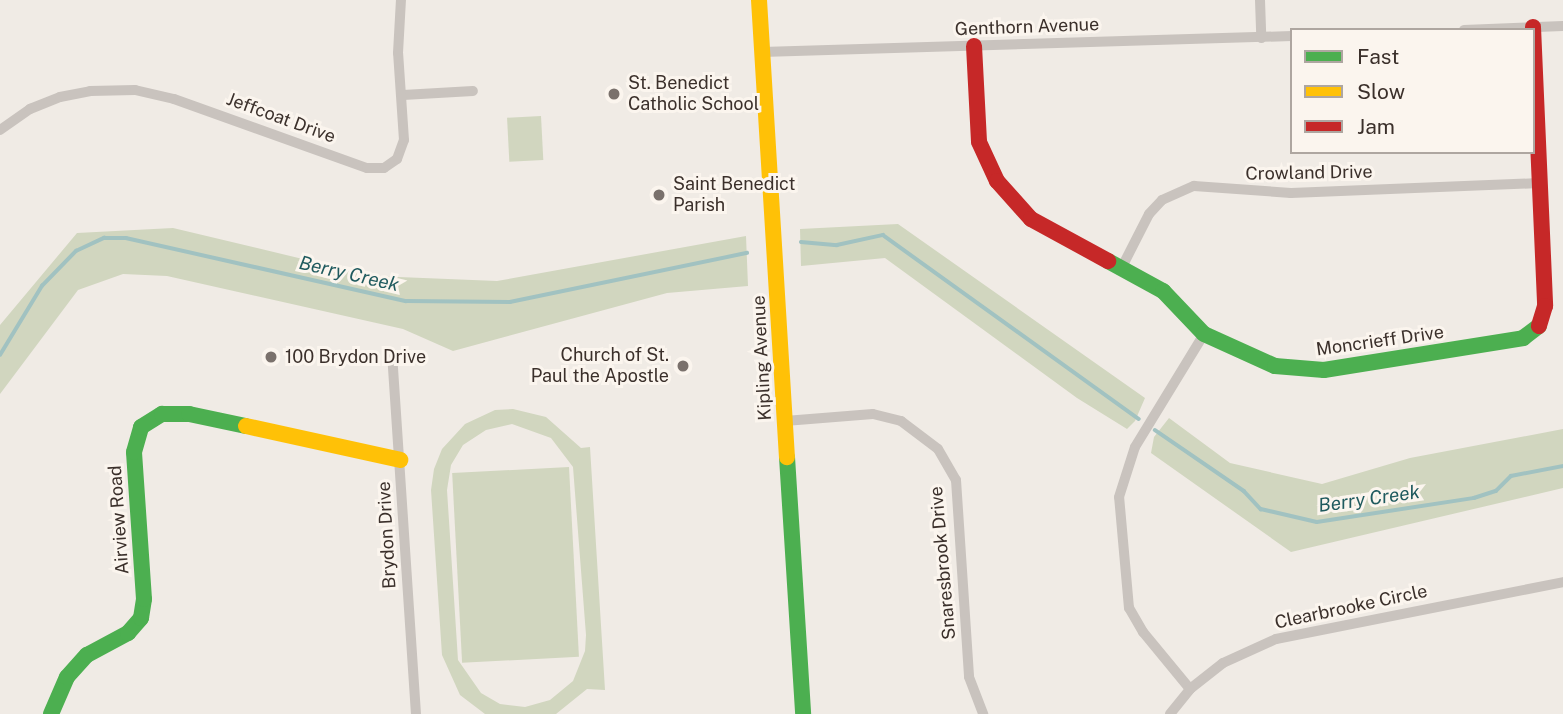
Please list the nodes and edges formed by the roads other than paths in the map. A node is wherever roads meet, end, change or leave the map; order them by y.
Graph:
1 (401, 0) edge
2 (759, 0) edge
3 (1260, 0) edge
4 (1563, 26) edge
5 (1533, 27) joint
6 (1510, 28) edge
7 (1290, 36) edge
8 (1261, 38) junction
9 (974, 46) junction
10 (762, 52) junction
11 (1535, 79) edge
12 (473, 91) dead end
13 (403, 95) junction
14 (0, 130) edge
15 (1539, 183) junction
16 (1122, 267) junction
17 (1204, 334) junction
18 (392, 353) dead end
19 (785, 421) junction
20 (400, 460) junction
21 (1563, 582) edge
22 (1191, 689) junction
23 (51, 714) edge
24 (416, 714) edge
25 (803, 714) edge
26 (983, 714) edge
27 (1170, 714) edge

1 - 13 street, Jeffcoat Drive
2 - 10 street, Kipling Avenue
3 - 8 street
4 - 5 street
5 - 6 street
7 - 8 street, Genthorn Avenue
8 - 9 street, Genthorn Avenue
9 - 10 street, Genthorn Avenue
9 - 16 street, Moncrieff Drive
10 - 19 street, Kipling Avenue
11 - 15 street, Moncrieff Drive
12 - 13 street
13 - 14 street, Jeffcoat Drive
15 - 16 street, Crowland Drive
15 - 17 street, Moncrieff Drive
16 - 17 street, Moncrieff Drive
17 - 22 street
18 - 20 street, Brydon Drive
19 - 25 street, Kipling Avenue
19 - 26 street, Snaresbrook Drive
20 - 23 street, Airview Road
20 - 24 street, Brydon Drive
21 - 22 street, Clearbrooke Circle
22 - 27 street, Clearbrooke Circle

